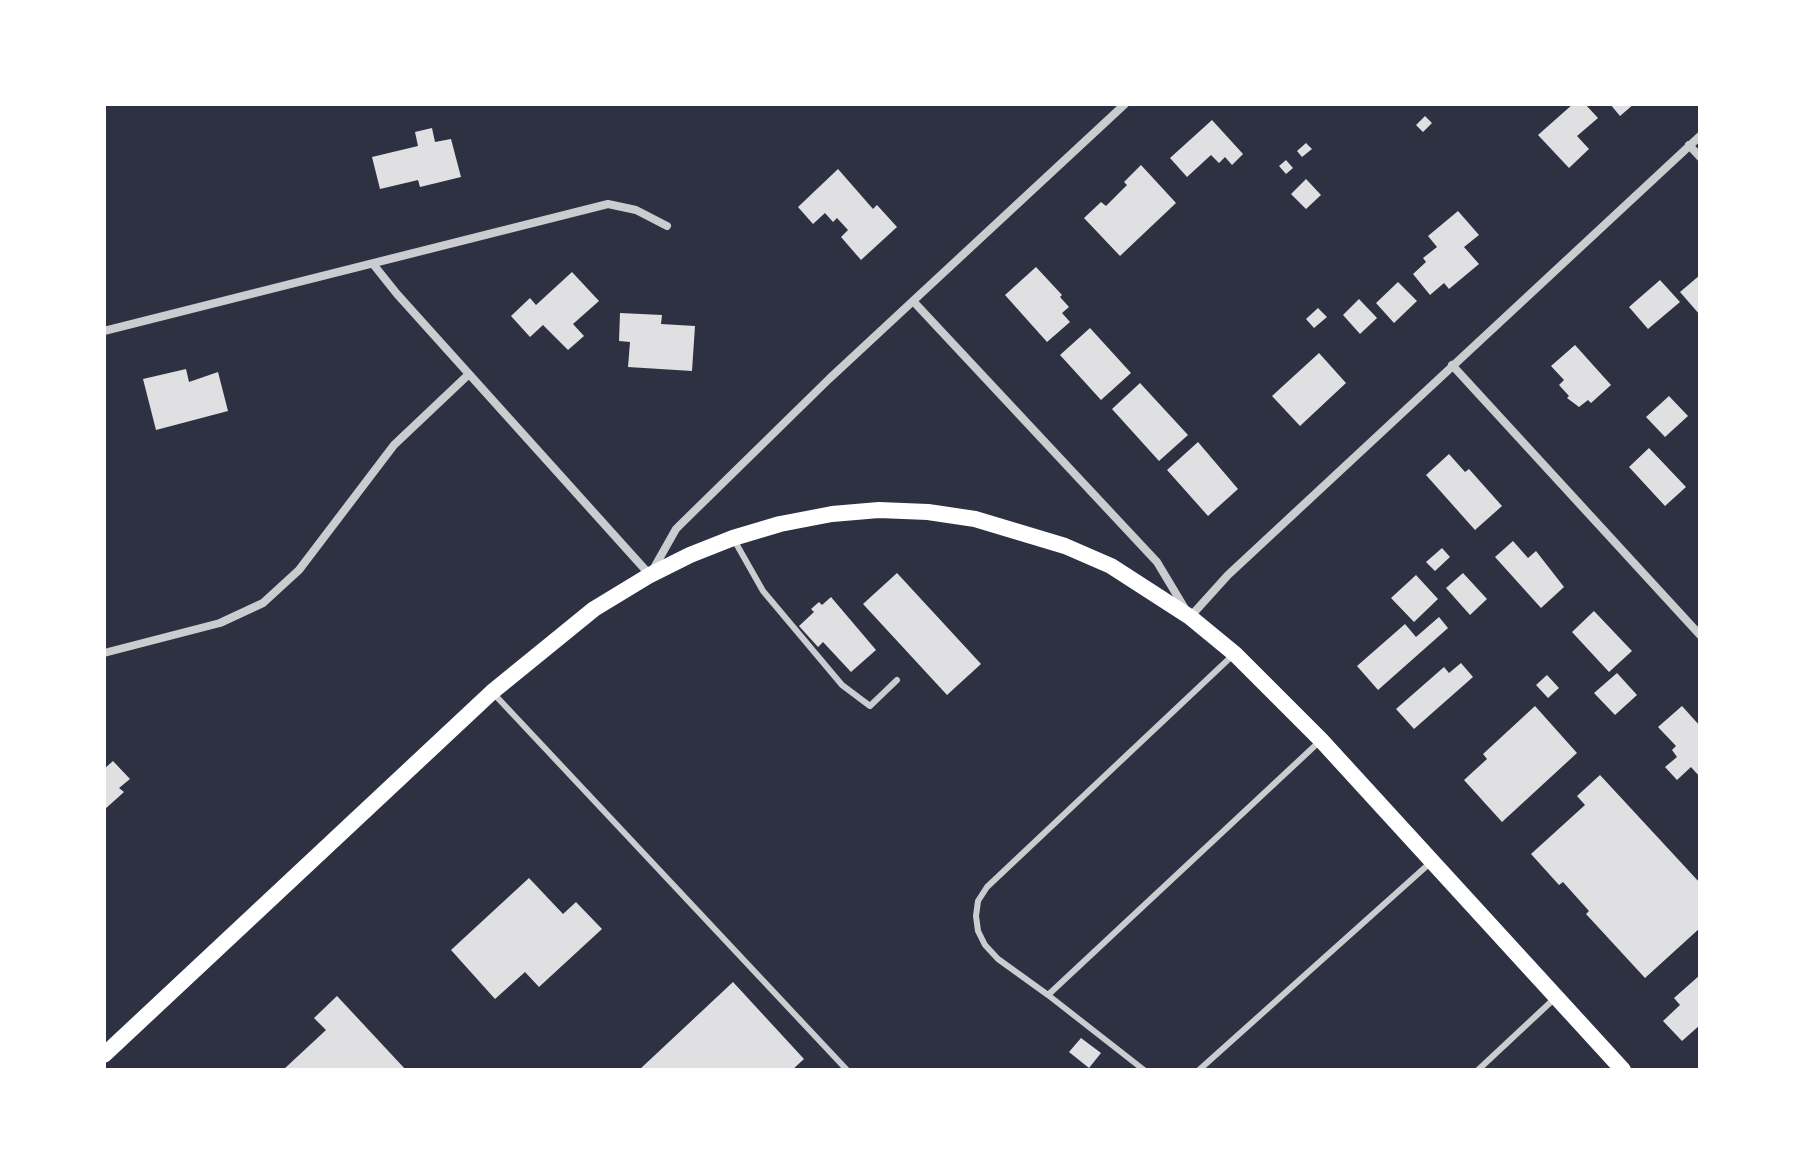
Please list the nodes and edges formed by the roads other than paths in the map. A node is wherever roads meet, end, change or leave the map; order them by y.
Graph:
1 (1125, 104) edge
2 (1700, 136) edge
3 (1689, 145) junction
4 (1700, 157) edge
5 (667, 226) dead end
6 (373, 264) junction
7 (913, 301) junction
8 (104, 331) edge
9 (1452, 365) junction
10 (469, 374) junction
11 (733, 538) junction
12 (650, 575) junction
13 (1190, 617) junction
14 (1700, 635) edge
15 (104, 653) edge
16 (1235, 654) junction
17 (897, 680) dead end
18 (492, 692) junction
19 (1321, 740) junction
20 (1432, 860) junction
21 (1048, 995) junction
22 (1556, 997) junction
23 (104, 1055) edge
24 (847, 1070) edge
25 (1144, 1070) edge
26 (1199, 1070) edge
27 (1478, 1070) edge
28 (1623, 1070) edge

1 - 7 street
2 - 3 street
3 - 4 street
3 - 9 street
5 - 6 street
6 - 8 street
6 - 10 street
7 - 12 street
7 - 13 street
9 - 13 street
9 - 14 street
10 - 12 street
10 - 15 street
11 - 12 main road
11 - 13 main road
11 - 17 lane
12 - 18 main road
13 - 16 main road
16 - 19 main road
16 - 21 lane
18 - 23 main road
18 - 24 lane
19 - 20 main road
19 - 21 lane
20 - 22 main road
20 - 26 lane
21 - 25 lane
22 - 27 lane
22 - 28 main road

